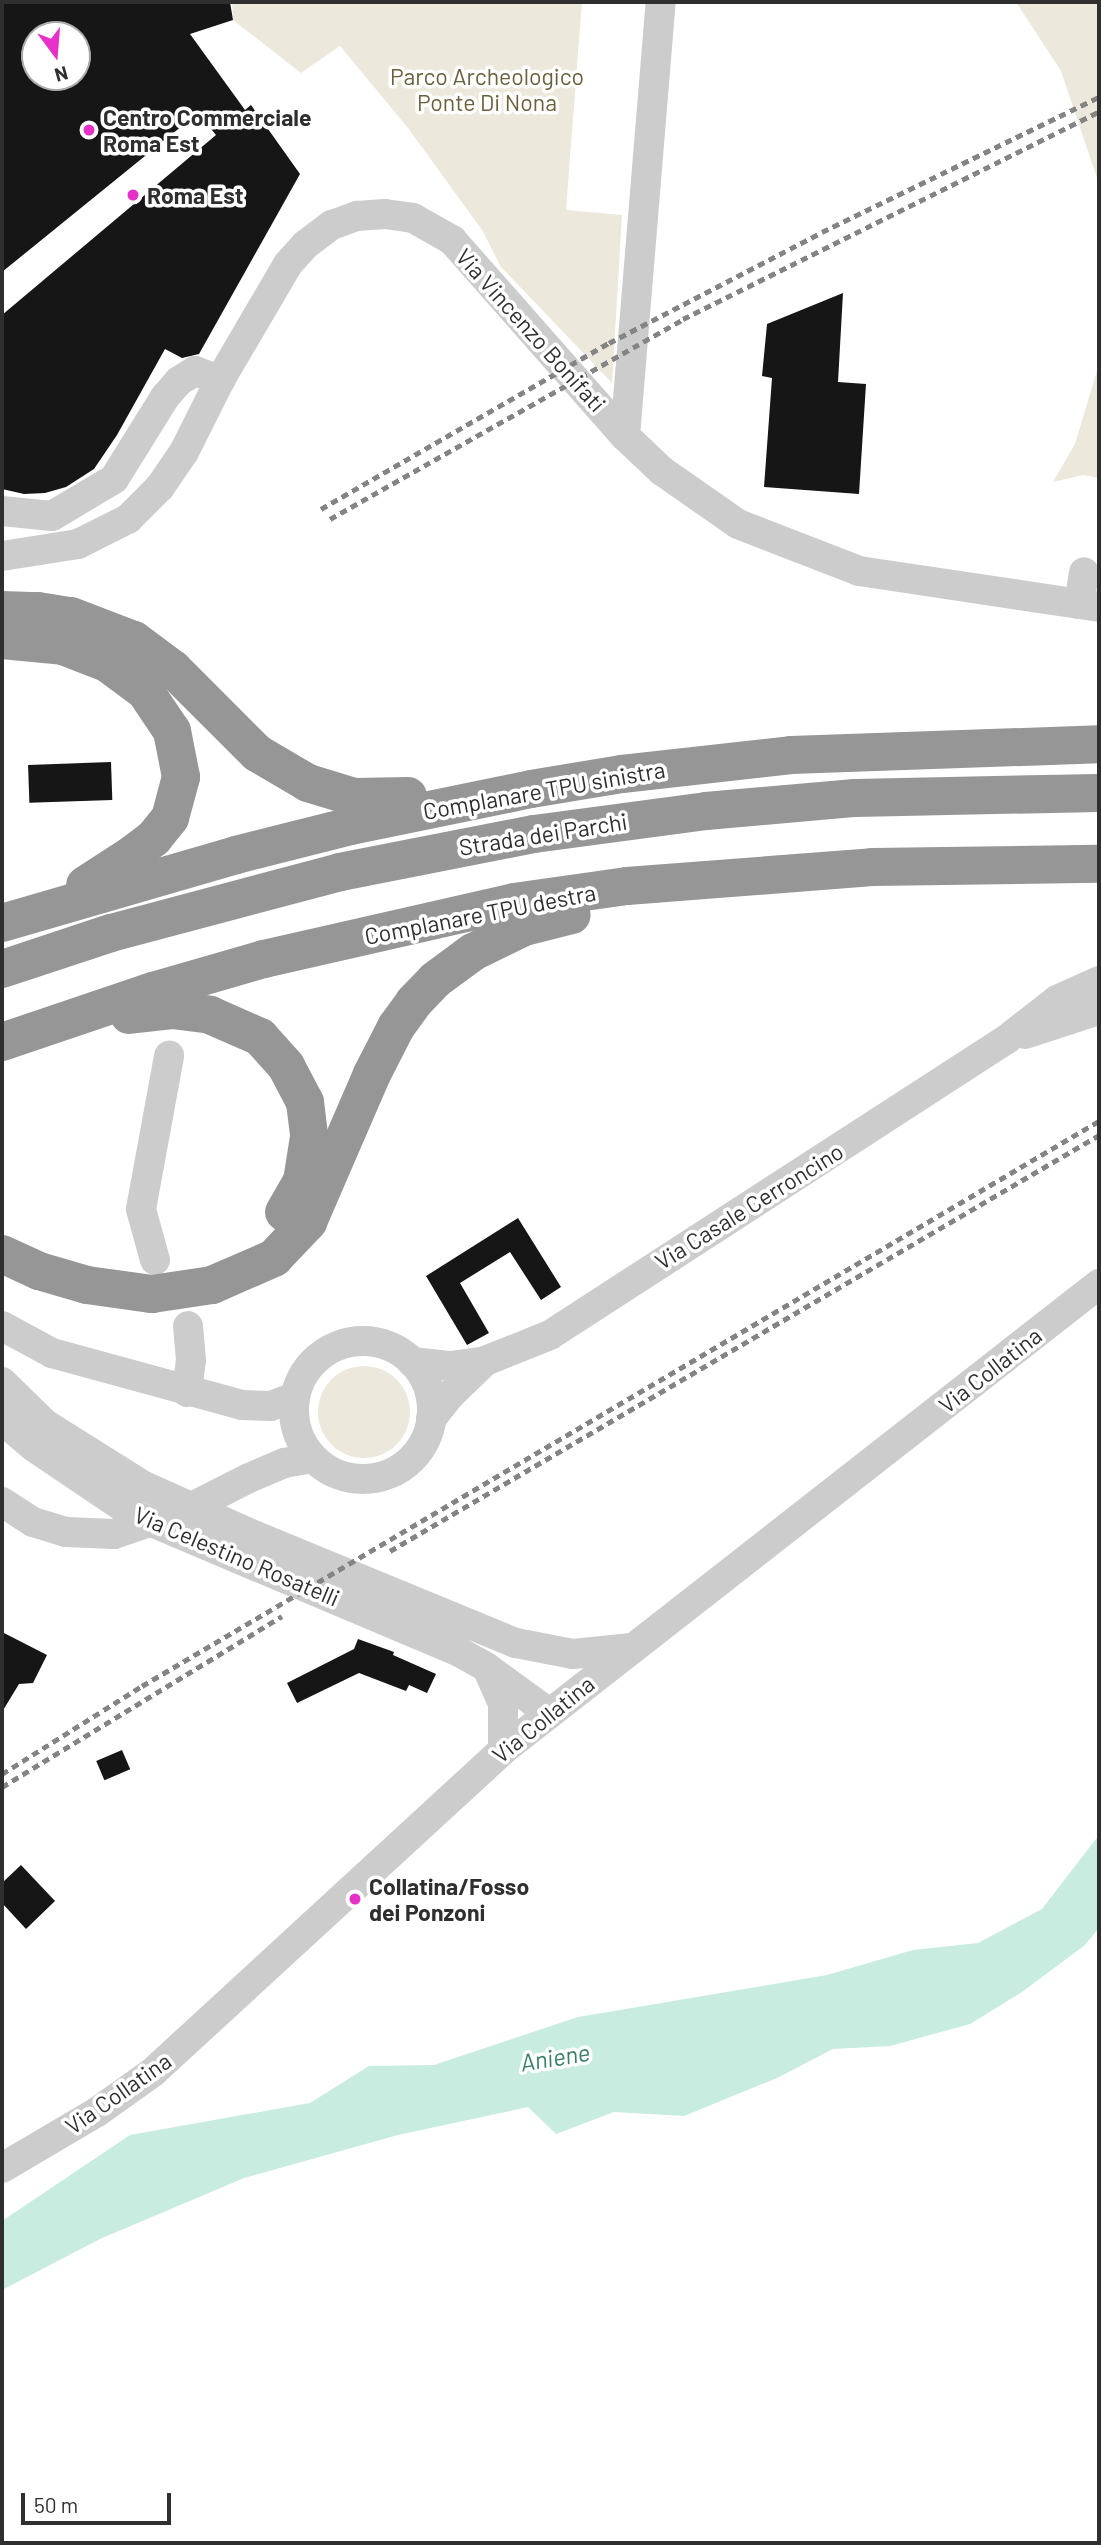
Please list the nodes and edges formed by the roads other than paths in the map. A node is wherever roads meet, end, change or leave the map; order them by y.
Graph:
1 (661, 2) edge
2 (220, 380) junction
3 (625, 436) junction
4 (2, 511) edge
5 (2, 556) edge
6 (1084, 572) dead end
7 (1089, 605) edge
8 (2, 610) edge
9 (2, 640) edge
10 (1099, 744) edge
11 (622, 774) junction
12 (1099, 793) edge
13 (906, 808) junction
14 (1099, 819) edge
15 (1099, 864) edge
16 (703, 882) junction
17 (2, 923) edge
18 (2, 969) edge
19 (1099, 981) edge
20 (2, 993) edge
21 (1099, 1010) edge
22 (1007, 1040) junction
23 (2, 1042) edge
24 (2, 1047) edge
25 (169, 1056) dead end
26 (2, 1229) edge
27 (2, 1254) edge
28 (155, 1260) dead end
29 (1099, 1284) edge
30 (2, 1326) edge
31 (188, 1326) dead end
32 (485, 1361) junction
33 (412, 1362) junction
34 (2, 1382) edge
35 (187, 1392) junction
36 (294, 1397) junction
37 (431, 1419) junction
38 (2, 1420) edge
39 (313, 1458) junction
40 (2, 1502) edge
41 (469, 1626) junction
42 (632, 1648) junction
43 (486, 1667) junction
44 (548, 1713) junction
45 (503, 1750) junction
46 (2, 2168) edge

1 - 3 street
2 - 3 street, Via Vincenzo Bonifati
2 - 4 street
2 - 5 street, Via Vincenzo Bonifati
3 - 7 street, Via Vincenzo Bonifati
6 - 7 street
8 - 11 highway
9 - 17 highway
10 - 11 highway, Complanare TPU sinistra
11 - 17 highway, Complanare TPU sinistra
12 - 13 highway, Strada dei Parchi
13 - 14 highway, Strada dei Parchi
13 - 18 highway, Strada dei Parchi
13 - 20 highway, Strada dei Parchi
15 - 16 highway, Complanare TPU destra
16 - 23 highway, Complanare TPU destra
16 - 27 highway
19 - 22 street, Via Casale Cerroncino
21 - 22 street, Via Casale Cerroncino
22 - 32 street, Via Casale Cerroncino
24 - 26 highway
25 - 28 street
29 - 42 street, Via Collatina
30 - 35 street
31 - 35 street
32 - 33 street, Via Casale Cerroncino
32 - 37 street, Via Casale Cerroncino
33 - 36 street, Via Casale Cerroncino
33 - 37 street
34 - 41 street, Via Celestino Rosatelli
35 - 36 street
36 - 39 street
37 - 39 street, Via Casale Cerroncino
38 - 43 street, Via Celestino Rosatelli
39 - 40 street, bridge
41 - 42 street, Via Celestino Rosatelli
41 - 44 street, Via Celestino Rosatelli
42 - 44 street, Via Collatina
43 - 44 street, Via Celestino Rosatelli
43 - 45 street
44 - 45 street, Via Collatina
45 - 46 street, Via Collatina

